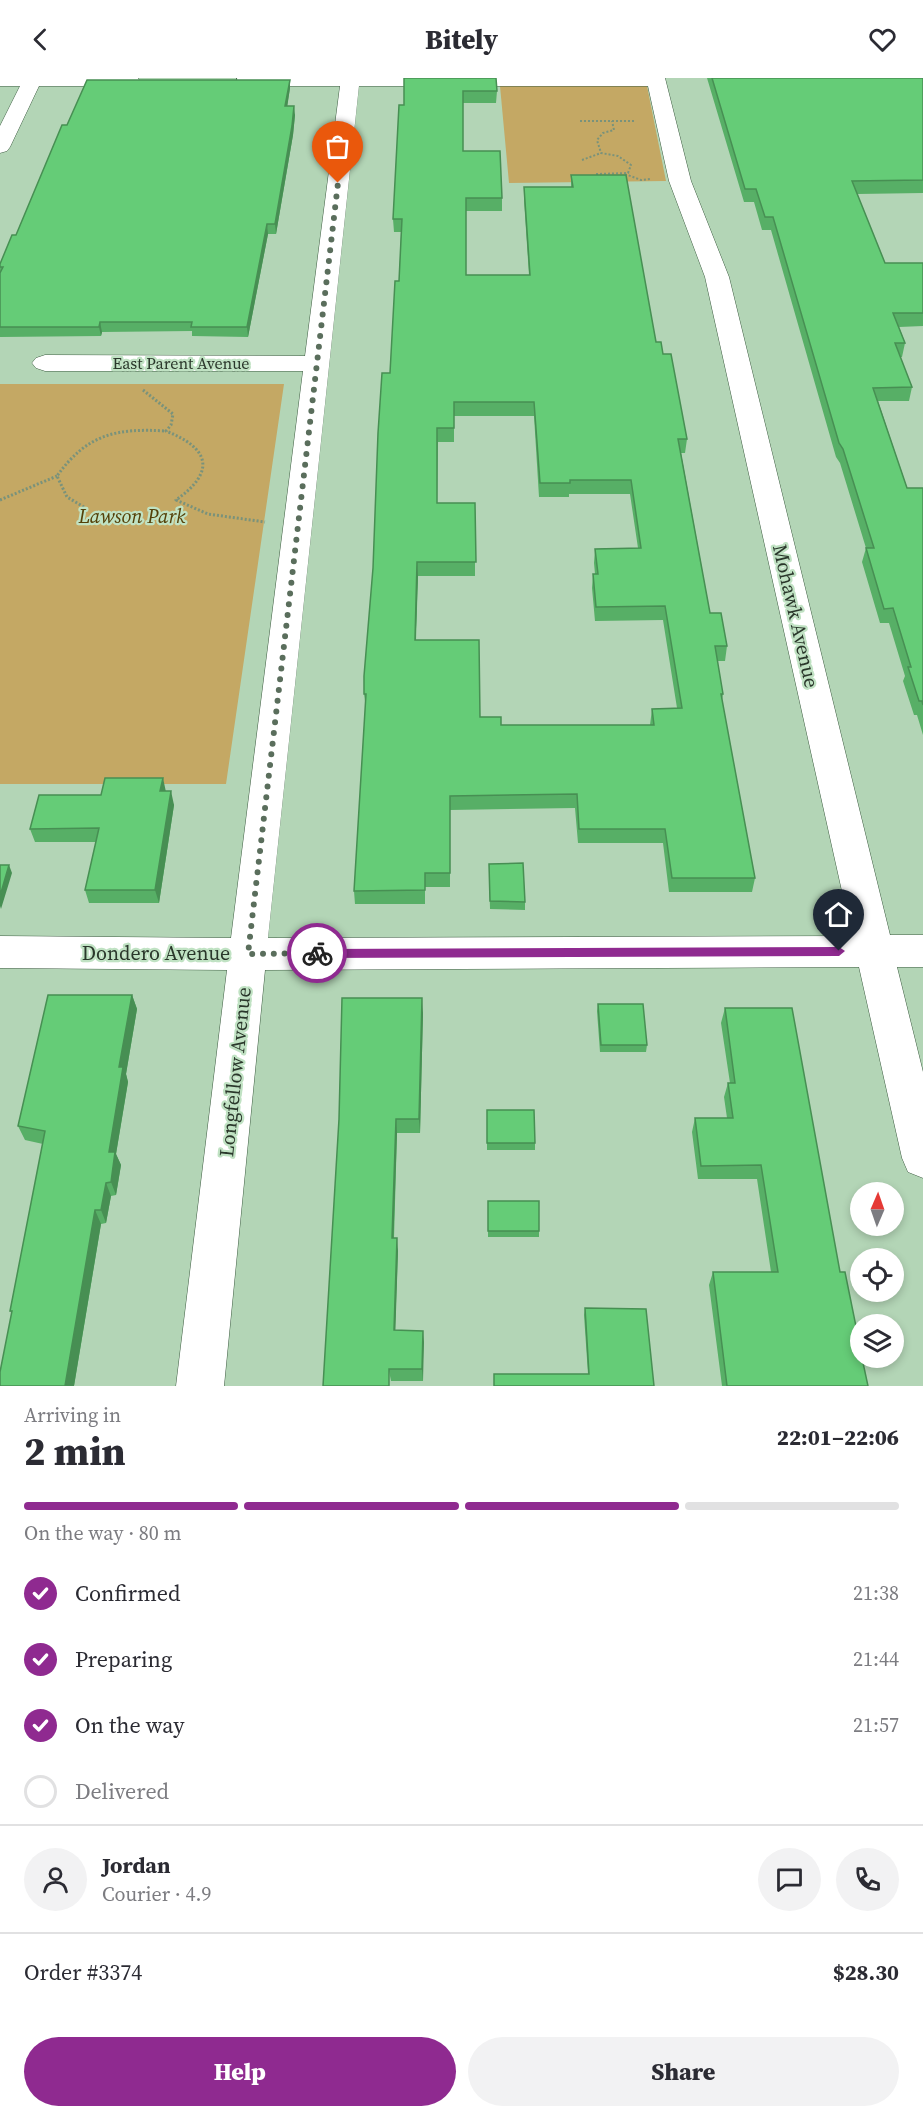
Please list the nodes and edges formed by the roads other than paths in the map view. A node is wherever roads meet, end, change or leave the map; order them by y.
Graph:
1 (32, 79) edge
2 (350, 79) edge
3 (657, 79) edge
4 (0, 80) edge
5 (149, 80) edge
6 (232, 80) edge
7 (0, 147) edge
8 (45, 363) dead end
9 (316, 364) junction
10 (874, 951) junction
11 (923, 951) edge
12 (0, 952) edge
13 (248, 954) junction
14 (923, 1158) edge
15 (200, 1386) edge

1 - 4 street
1 - 5 street
1 - 7 street
2 - 3 street
2 - 6 street
2 - 9 street, Longfellow Avenue
3 - 10 street, Mohawk Avenue
8 - 9 street, East Parent Avenue
9 - 13 street, Longfellow Avenue
10 - 11 street, Dondero Avenue
10 - 13 street, Dondero Avenue
10 - 14 street, Mohawk Avenue
12 - 13 street, Dondero Avenue
13 - 15 street, Longfellow Avenue

